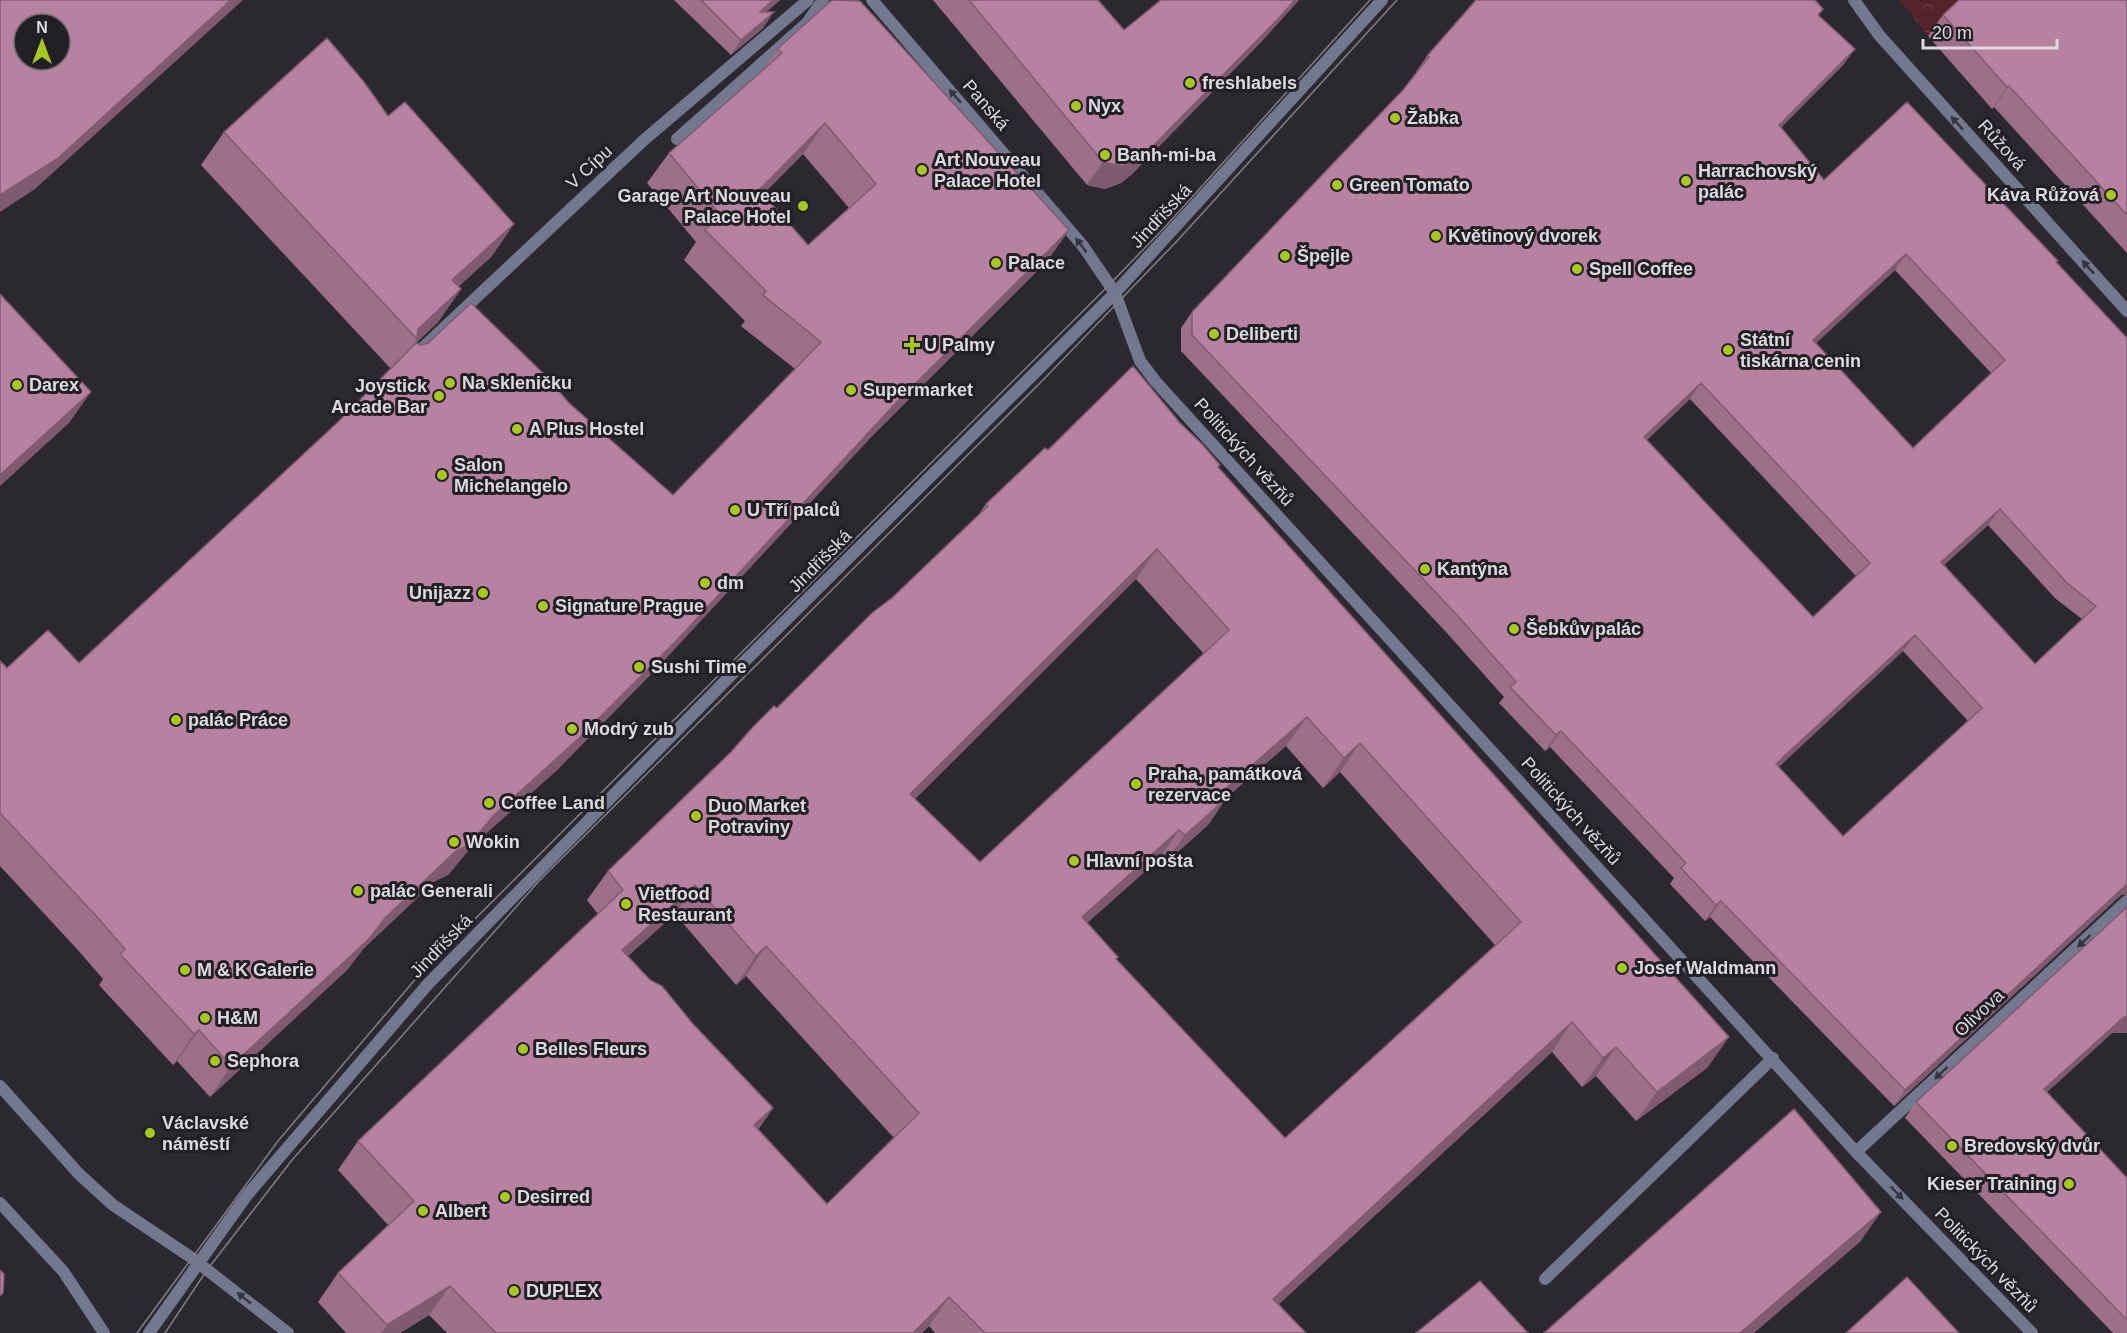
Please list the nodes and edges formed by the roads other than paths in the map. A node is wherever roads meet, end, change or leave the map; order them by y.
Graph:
1 (808, 0) edge
2 (823, 0) edge
3 (872, 0) edge
4 (1382, 0) edge
5 (1854, 0) edge
6 (677, 139) dead end
7 (1114, 293) junction
8 (2127, 311) edge
9 (407, 362) edge
10 (2127, 901) edge
11 (1773, 1058) junction
12 (0, 1086) edge
13 (1856, 1152) junction
14 (0, 1203) edge
15 (199, 1264) junction
16 (1545, 1279) dead end
17 (104, 1333) edge
18 (149, 1333) edge
19 (288, 1333) edge
20 (2032, 1333) edge

1 - 9 street, V Cípu
2 - 6 street
7 -> 3 street, Panská
4 - 7 street, Jindřišská
8 -> 5 street, Růžová
7 - 11 street, Politických vězňů
7 - 15 street, Jindřišská
10 -> 13 street, Olivova
11 - 13 street, Politických vězňů
11 - 16 street
12 - 15 street
13 -> 20 street, Politických vězňů
14 - 17 street
15 - 18 street
19 -> 15 street

